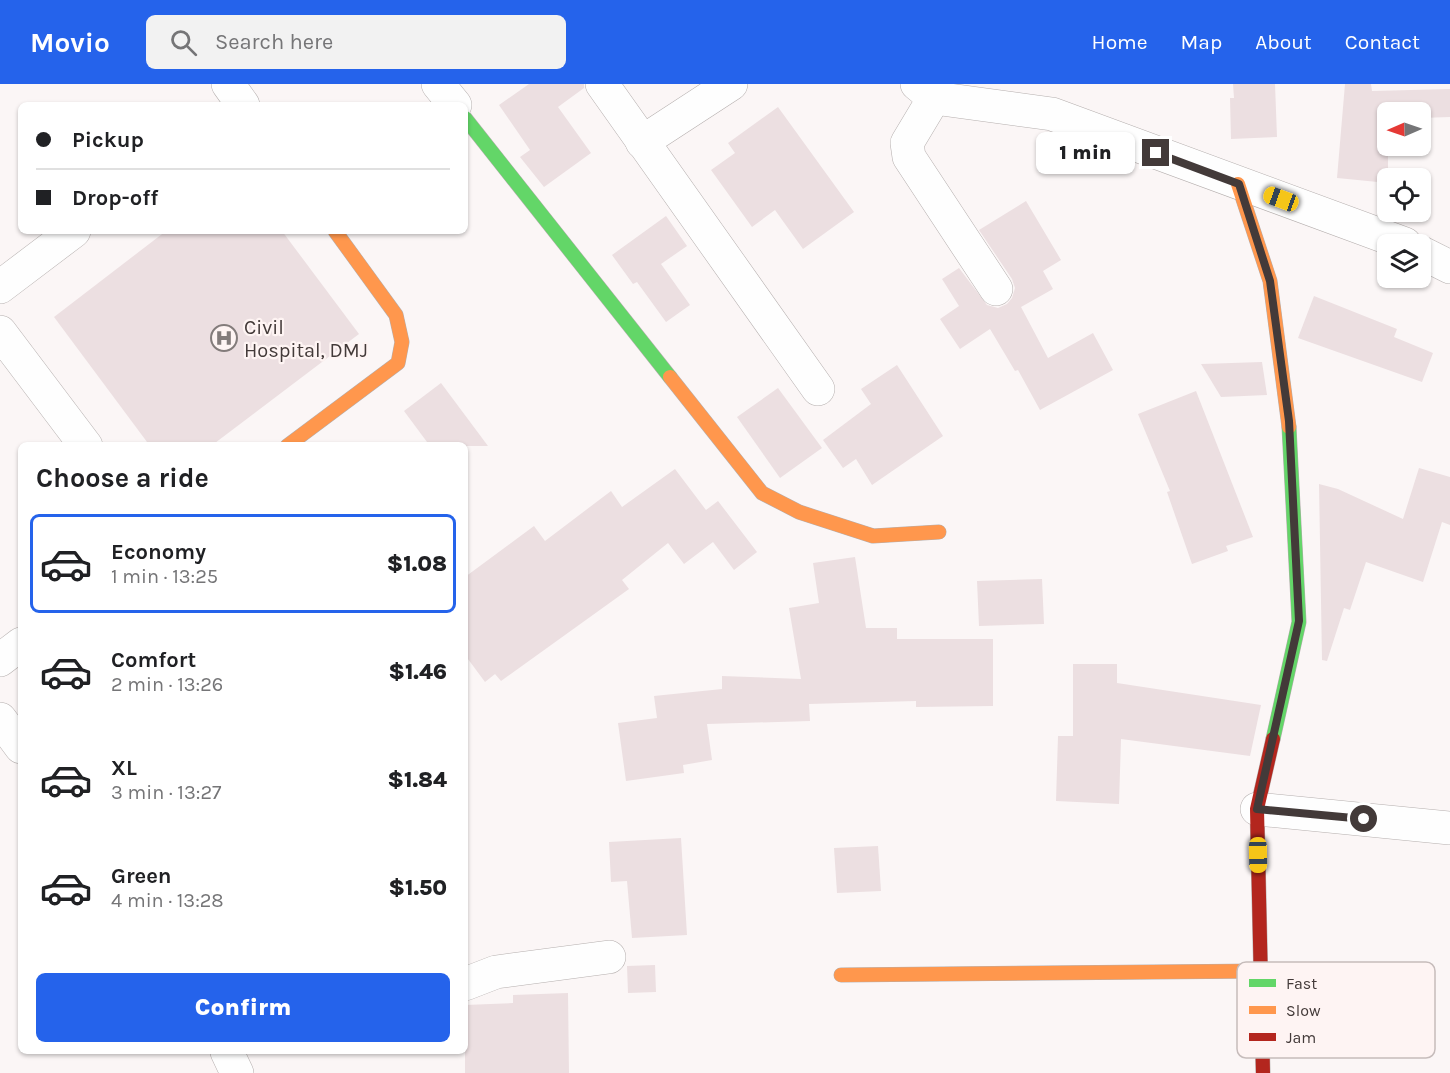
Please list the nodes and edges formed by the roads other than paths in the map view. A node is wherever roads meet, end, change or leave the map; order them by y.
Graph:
1 (438, 84) edge
2 (602, 84) edge
3 (730, 84) edge
4 (925, 91) edge
5 (453, 102) edge
6 (468, 122) edge
7 (642, 142) junction
8 (1239, 184) junction
9 (70, 234) edge
10 (337, 234) edge
11 (1377, 234) edge
12 (1431, 258) edge
13 (1450, 267) edge
14 (0, 287) edge
15 (996, 289) dead end
16 (0, 332) edge
17 (818, 389) dead end
18 (83, 442) edge
19 (292, 442) edge
20 (939, 532) dead end
21 (18, 646) edge
22 (0, 660) edge
23 (0, 719) edge
24 (18, 743) edge
25 (1257, 809) junction
26 (1450, 828) edge
27 (609, 957) dead end
28 (1261, 962) edge
29 (1237, 970) edge
30 (840, 975) dead end
31 (468, 983) edge
32 (228, 1054) edge
33 (1263, 1058) edge
34 (237, 1073) edge
35 (1263, 1073) edge

1 - 5 street
2 - 7 street
3 - 7 street
4 - 8 street
4 - 15 street
6 - 20 street
7 - 17 street
8 - 11 street
8 - 25 street
9 - 14 street
10 - 19 street
12 - 13 street
16 - 18 street
21 - 22 street
23 - 24 street
25 - 26 street
25 - 28 street
27 - 31 street
29 - 30 street
32 - 34 street
33 - 35 street

